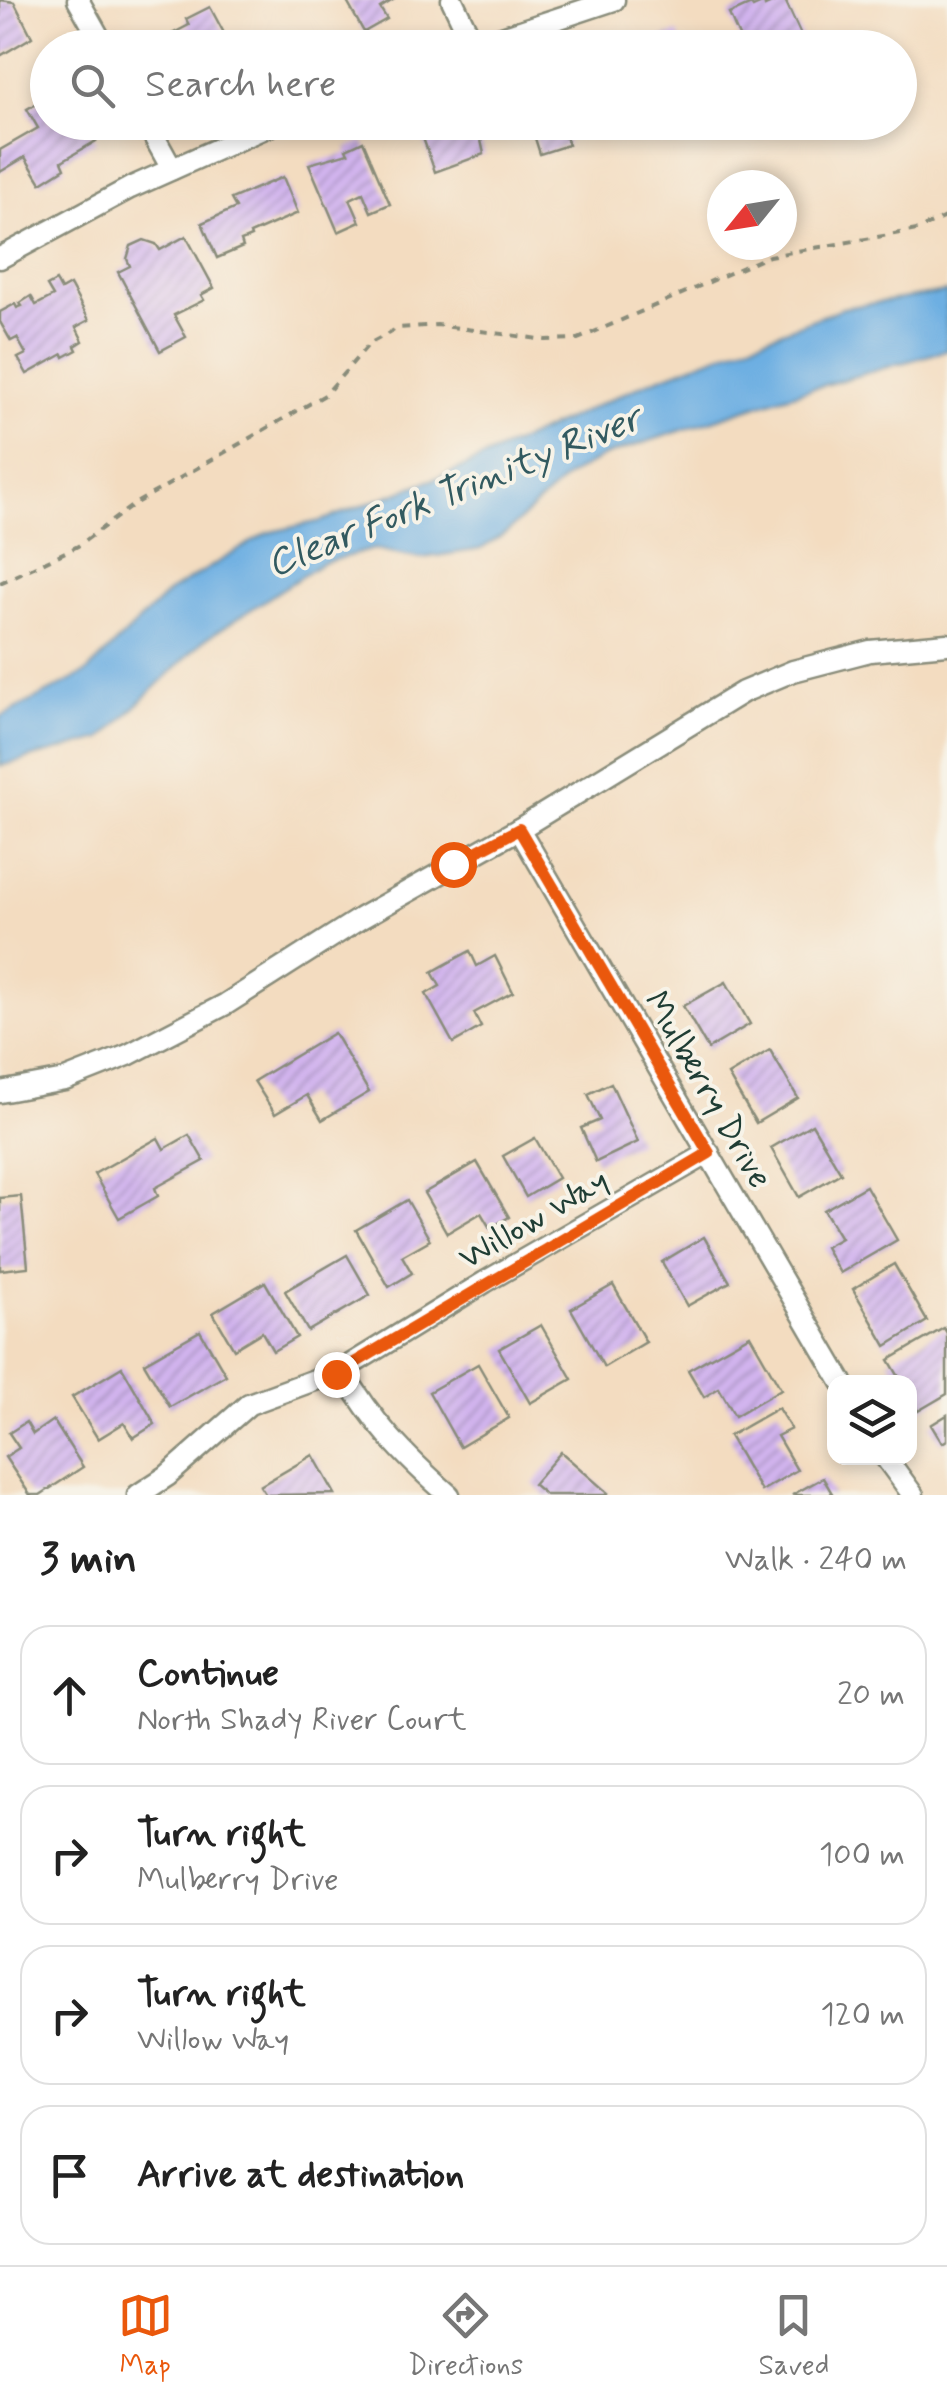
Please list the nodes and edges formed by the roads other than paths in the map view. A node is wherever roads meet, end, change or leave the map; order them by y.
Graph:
1 (78, 0) edge
2 (452, 0) edge
3 (614, 0) edge
4 (94, 30) edge
5 (464, 30) edge
6 (523, 30) edge
7 (156, 140) edge
8 (237, 140) edge
9 (172, 169) junction
10 (0, 258) edge
11 (947, 644) edge
12 (519, 829) junction
13 (0, 1092) edge
14 (709, 1153) junction
15 (342, 1370) junction
16 (838, 1375) edge
17 (891, 1465) edge
18 (138, 1495) edge
19 (449, 1495) edge
20 (913, 1495) edge

1 - 4 street
2 - 5 street
3 - 6 street
7 - 9 street
8 - 9 street
9 - 10 street
11 - 12 street
12 - 13 street
12 - 14 street, Mulberry Drive
14 - 15 street, Willow Way
14 - 16 street, Mulberry Drive
15 - 18 street, Willow Way
15 - 19 street
17 - 20 street

